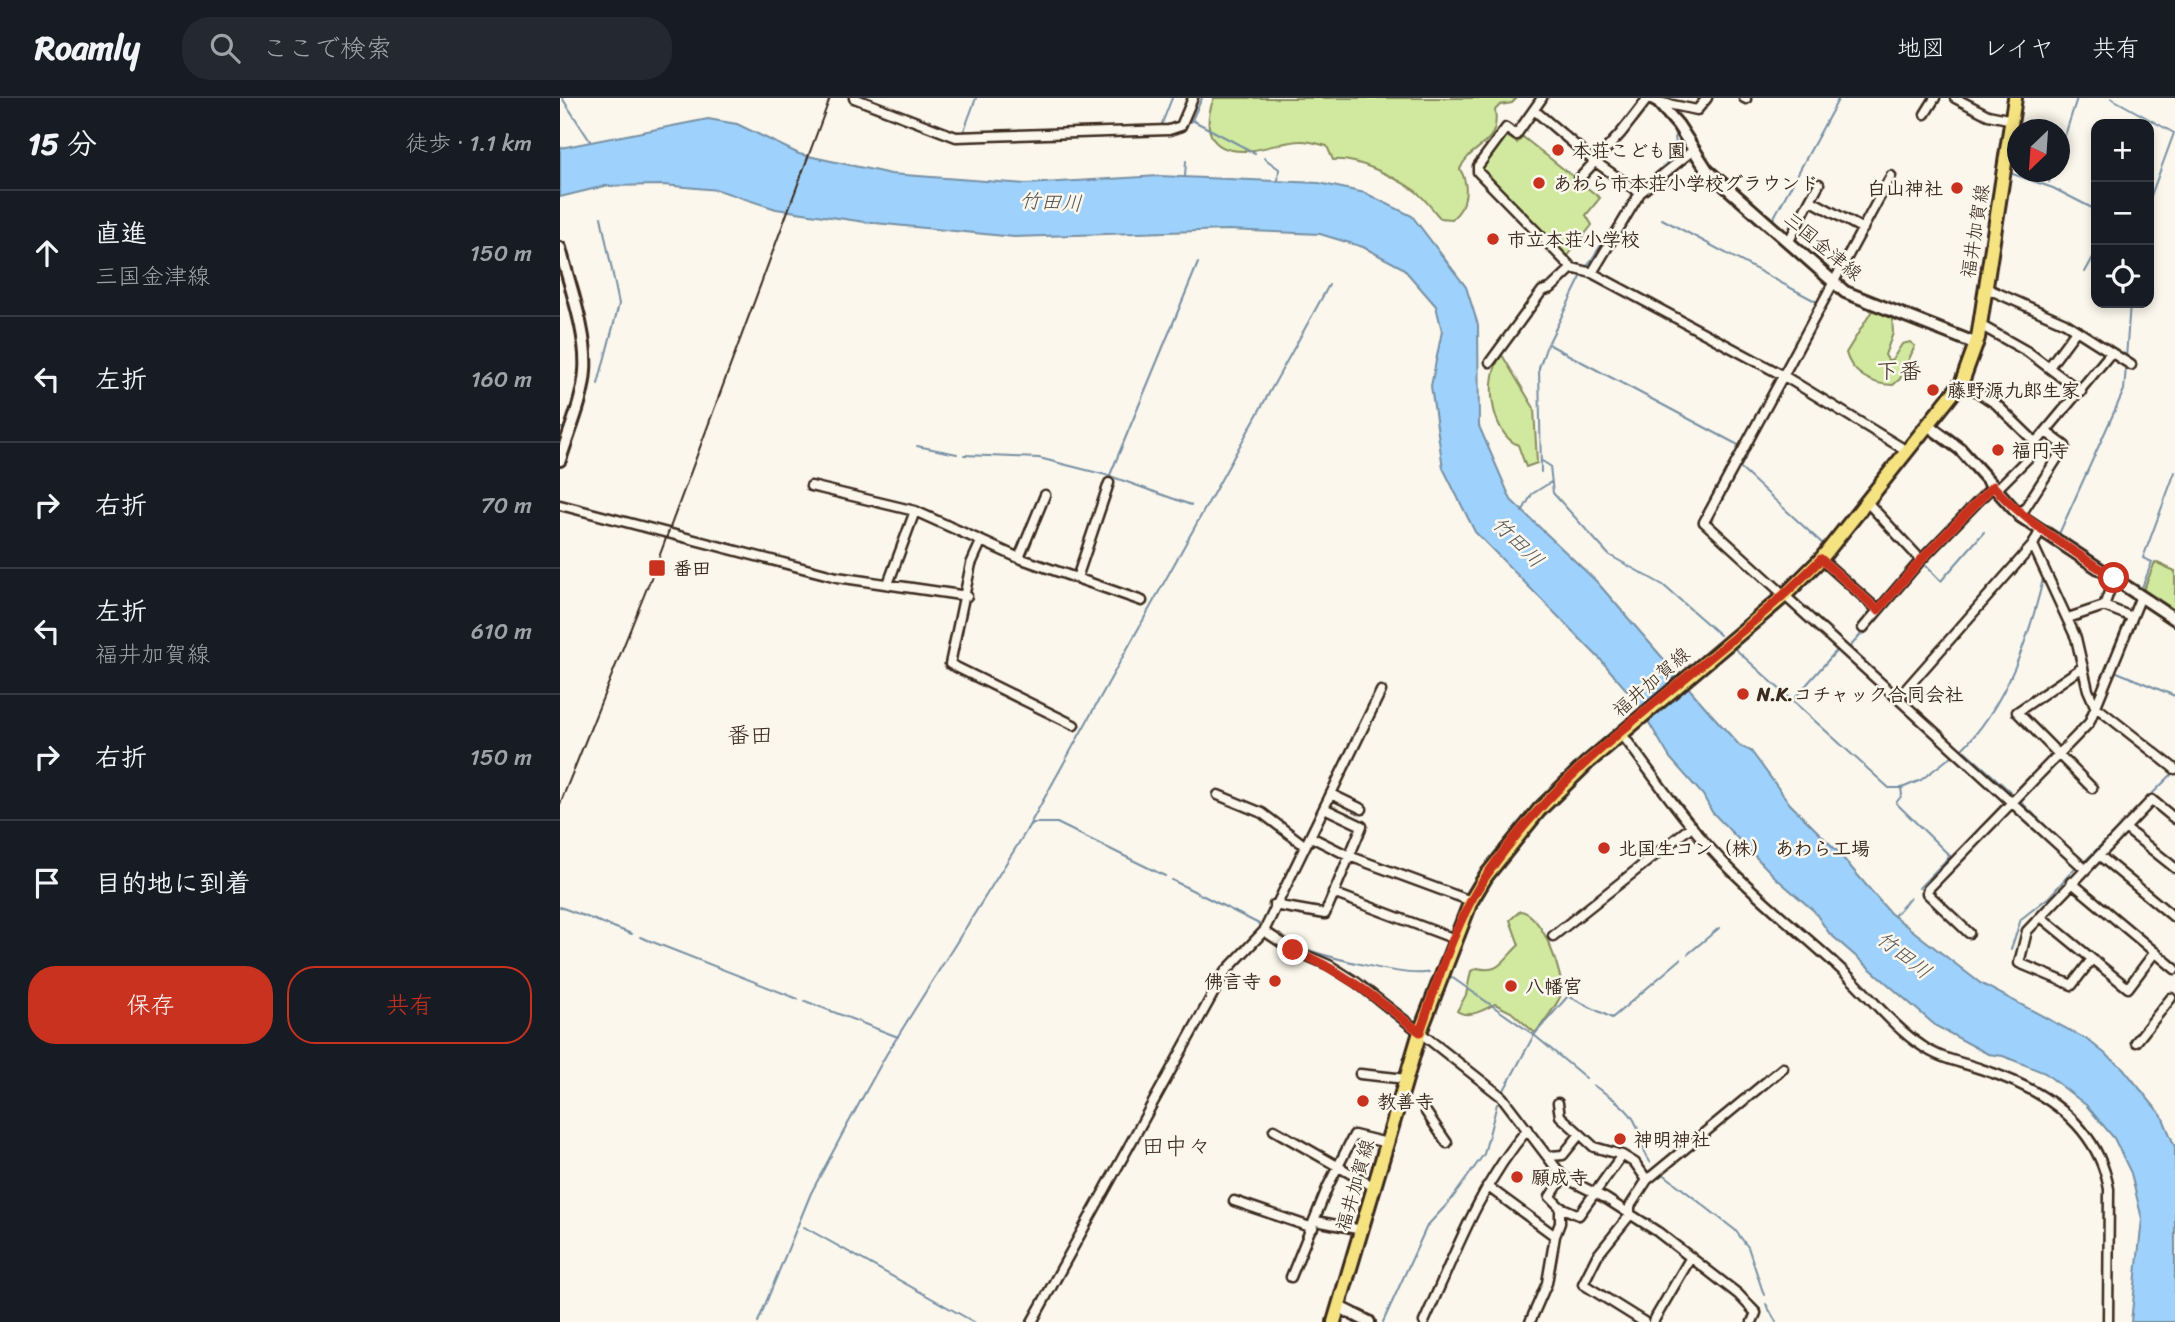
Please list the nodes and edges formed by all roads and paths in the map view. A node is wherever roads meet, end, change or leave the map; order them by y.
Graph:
1 (854, 98) edge
2 (1193, 98) edge
3 (1542, 98) edge
4 (1707, 98) edge
5 (1935, 98) edge
6 (1955, 98) edge
7 (2015, 98) edge
8 (1652, 99) edge
9 (1682, 109) junction
10 (1534, 110) junction
11 (1925, 114) dead end
12 (2007, 119) edge
13 (2012, 119) edge
14 (1678, 125) junction
15 (1692, 151) junction
16 (2007, 152) edge
17 (1594, 161) junction
18 (1891, 176) dead end
19 (1578, 180) dead end
20 (1819, 184) dead end
21 (1640, 193) junction
22 (1810, 200) junction
23 (1863, 229) junction
24 (1789, 241) junction
25 (560, 248) edge
26 (1572, 268) junction
27 (1592, 273) junction
28 (1835, 284) junction
29 (1986, 288) junction
30 (1980, 325) junction
31 (2075, 332) junction
32 (1977, 344) junction
33 (2110, 354) junction
34 (1490, 362) dead end
35 (2131, 365) dead end
36 (2049, 367) junction
37 (1784, 376) junction
38 (1962, 382) junction
39 (2081, 392) junction
40 (1929, 426) junction
41 (2046, 432) junction
42 (2036, 443) junction
43 (1907, 452) junction
44 (560, 460) edge
45 (1109, 483) dead end
46 (811, 486) dead end
47 (1995, 488) junction
48 (1045, 495) dead end
49 (1867, 502) junction
50 (560, 505) edge
51 (915, 511) junction
52 (2020, 516) junction
53 (2040, 531) junction
54 (981, 542) junction
55 (2033, 545) junction
56 (1019, 558) junction
57 (1821, 559) junction
58 (1921, 560) junction
59 (1077, 578) junction
60 (2114, 578) junction
61 (888, 584) junction
62 (967, 596) junction
63 (1784, 596) junction
64 (2141, 596) junction
65 (1142, 601) dead end
66 (2104, 606) junction
67 (1878, 610) junction
68 (2132, 617) junction
69 (2068, 618) junction
70 (2175, 619) edge
71 (1863, 628) dead end
72 (2083, 667) junction
73 (1381, 691) dead end
74 (1899, 697) junction
75 (2095, 706) junction
76 (1074, 725) dead end
77 (1621, 733) junction
78 (2058, 755) junction
79 (2175, 769) edge
80 (2092, 788) dead end
81 (1331, 794) junction
82 (1218, 795) dead end
83 (2012, 799) junction
84 (1324, 808) junction
85 (1362, 809) dead end
86 (2175, 818) edge
87 (1692, 826) junction
88 (2125, 828) junction
89 (1311, 837) junction
90 (1304, 845) junction
91 (1349, 856) junction
92 (2099, 856) junction
93 (2175, 868) edge
94 (2085, 869) junction
95 (2071, 882) junction
96 (1334, 893) junction
97 (1471, 901) junction
98 (1274, 905) junction
99 (2041, 917) junction
100 (2175, 918) edge
101 (1264, 931) junction
102 (1969, 933) dead end
103 (1553, 936) dead end
104 (1455, 939) junction
105 (2155, 952) junction
106 (2092, 959) junction
107 (2175, 969) edge
108 (2174, 997) edge
109 (1420, 1032) junction
110 (2136, 1042) dead end
111 (1783, 1068) dead end
112 (1360, 1074) dead end
113 (1406, 1079) junction
114 (1558, 1103) dead end
115 (1426, 1112) dead end
116 (1528, 1129) junction
117 (1274, 1130) dead end
118 (1580, 1134) junction
119 (1387, 1143) junction
120 (1447, 1143) dead end
121 (1622, 1155) junction
122 (1550, 1156) junction
123 (1338, 1168) junction
124 (1563, 1177) junction
125 (1647, 1180) junction
126 (1487, 1186) junction
127 (1374, 1187) junction
128 (1594, 1192) junction
129 (1234, 1201) dead end
130 (1560, 1208) junction
131 (1630, 1215) junction
132 (1315, 1224) junction
133 (1362, 1230) junction
134 (1555, 1236) junction
135 (1691, 1257) junction
136 (1291, 1277) dead end
137 (1339, 1307) junction
138 (1642, 1321) edge
139 (1032, 1322) edge
140 (1334, 1322) edge
141 (1369, 1322) edge
142 (1424, 1322) edge
143 (1530, 1322) edge
144 (1653, 1322) edge
145 (1752, 1322) edge
146 (2108, 1322) edge

1 - 2 street
3 - 10 street
4 - 9 street
5 - 11 street
6 - 12 street
7 - 13 main road, 福井加賀線
8 - 9 street
8 - 14 main road, 三国金津線
8 - 17 street
9 - 14 street
10 - 17 street
10 - 26 street
14 - 15 main road, 三国金津線
15 - 21 street
15 - 24 main road, 三国金津線
16 - 29 main road, 福井加賀線
17 - 19 street
17 - 21 street
18 - 23 street
20 - 22 street
21 - 27 street
22 - 23 street
22 - 24 street
23 - 28 street
24 - 28 main road, 三国金津線
25 - 44 main road
26 - 27 street
26 - 34 street
27 - 37 street
28 - 32 main road, 三国金津線
28 - 37 street
29 - 30 main road, 福井加賀線
29 - 31 street
30 - 32 main road, 福井加賀線
30 - 36 street
31 - 33 street
31 - 36 street
32 - 38 main road, 福井加賀線
33 - 35 street
33 - 39 street
36 - 39 street
37 - 43 street
37 - 63 street
38 - 40 main road, 福井加賀線
38 - 42 street
39 - 41 street
40 - 43 main road, 福井加賀線
40 - 47 main road
41 - 42 street
41 - 52 street
42 - 47 street
43 - 49 main road, 福井加賀線
45 - 59 street
46 - 51 street
47 - 52 main road
47 - 58 street
48 - 56 street
49 - 57 main road, 福井加賀線
49 - 58 street
50 - 61 street
51 - 54 street
51 - 61 street
52 - 53 main road
53 - 55 street
53 - 60 main road
54 - 56 street
54 - 62 street
55 - 69 street
55 - 74 street
56 - 59 street
57 - 63 main road, 福井加賀線
57 - 67 street
58 - 67 street
59 - 65 street
60 - 64 main road
60 - 66 street
61 - 62 street
62 - 76 street
63 - 74 street
63 - 77 main road, 福井加賀線
64 - 68 street
64 - 70 main road
66 - 68 street
66 - 69 street
67 - 71 street
68 - 75 street
69 - 72 street
72 - 75 street
72 - 78 street
73 - 81 street
74 - 83 street
75 - 78 street
75 - 79 street
77 - 87 street
77 - 97 main road, 福井加賀線
78 - 80 street
78 - 83 street
81 - 84 street
81 - 85 street
82 - 90 street
83 - 94 street
83 - 102 street
84 - 89 street
84 - 91 street
86 - 88 street
87 - 103 street
87 - 146 street
88 - 92 street
88 - 93 street
89 - 90 street
89 - 91 street
90 - 98 street
91 - 96 street
91 - 97 street
92 - 94 street
92 - 100 street
94 - 95 street
95 - 99 street
95 - 105 street
96 - 98 street
96 - 104 street
97 - 104 main road, 福井加賀線
98 - 101 street
99 - 106 street
99 - 106 street
101 - 109 street
101 - 139 street
104 - 109 main road, 福井加賀線
105 - 106 street
105 - 107 street
108 - 110 street
109 - 113 main road, 福井加賀線
109 - 116 street
111 - 125 street
112 - 113 street
113 - 119 main road, 福井加賀線
114 - 118 street
115 - 120 street
116 - 122 street
116 - 126 street
117 - 123 street
118 - 121 street
118 - 122 street
119 - 123 street
119 - 127 main road, 福井加賀線
121 - 125 street
121 - 128 street
122 - 124 street
123 - 127 street
123 - 132 street
124 - 128 street
124 - 130 street
125 - 131 street
126 - 134 street
126 - 142 street
127 - 133 main road, 福井加賀線
128 - 130 street
128 - 131 street
129 - 132 street
130 - 134 street
131 - 135 street
131 - 138 street
132 - 133 street
132 - 136 street
133 - 137 main road, 福井加賀線
134 - 143 street
135 - 144 street
135 - 145 street
137 - 140 main road, 福井加賀線
137 - 141 main road

